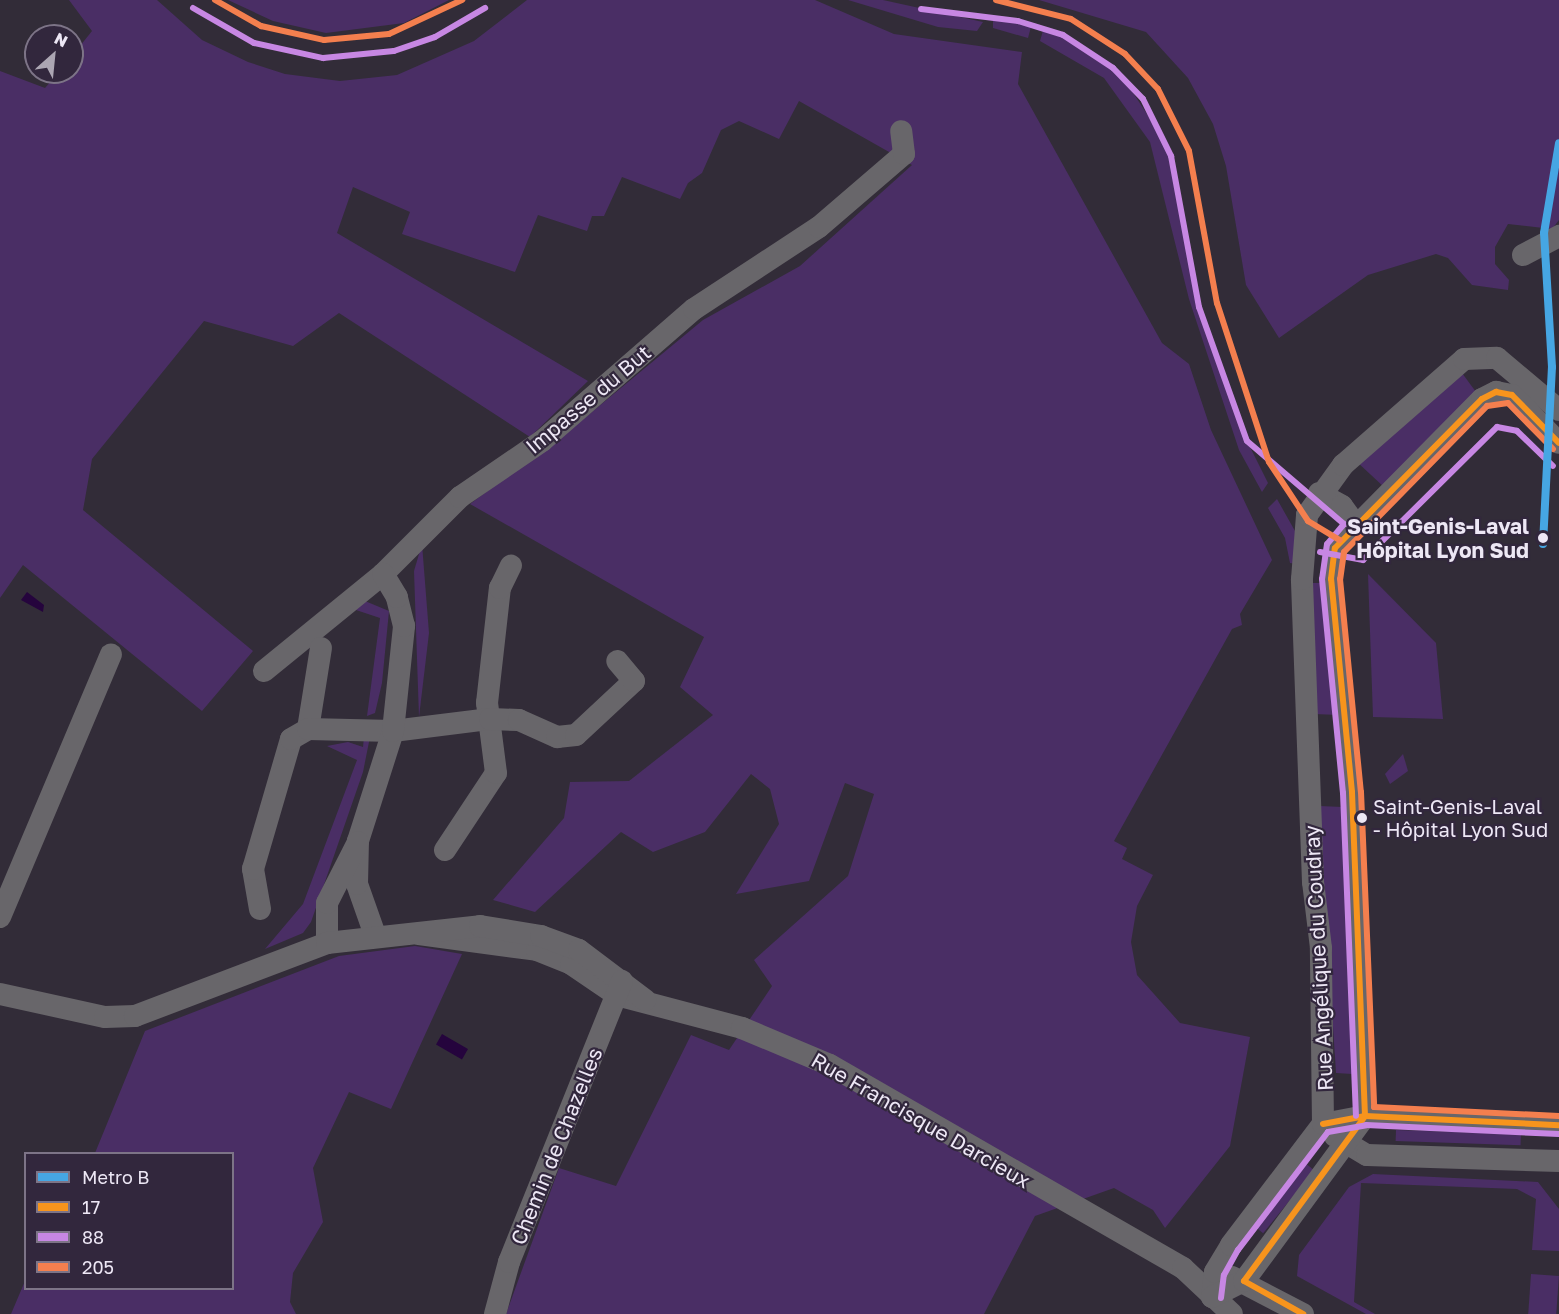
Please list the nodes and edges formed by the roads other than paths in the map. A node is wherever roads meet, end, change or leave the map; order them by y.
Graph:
1 (901, 131) dead end
2 (1559, 236) edge
3 (1523, 255) dead end
4 (1559, 410) edge
5 (1559, 443) edge
6 (1318, 493) junction
7 (1356, 525) junction
8 (1302, 528) junction
9 (1335, 548) junction
10 (511, 565) dead end
11 (383, 574) junction
12 (321, 648) dead end
13 (111, 654) dead end
14 (617, 661) dead end
15 (264, 671) dead end
16 (490, 718) junction
17 (308, 729) junction
18 (393, 731) junction
19 (358, 841) junction
20 (445, 850) dead end
21 (260, 909) dead end
22 (0, 917) edge
23 (375, 935) junction
24 (327, 943) junction
25 (620, 987) junction
26 (0, 994) edge
27 (1365, 1116) junction
28 (1323, 1124) junction
29 (1559, 1125) edge
30 (1346, 1146) junction
31 (1559, 1161) edge
32 (1183, 1268) junction
33 (1215, 1272) junction
34 (1244, 1281) junction
35 (1212, 1297) junction
36 (495, 1314) edge
37 (1233, 1314) edge
38 (1303, 1314) edge

1 - 11 street, Impasse du But
2 - 3 street
4 - 6 street, Rue Angélique du Coudray
5 - 7 street
6 - 7 street
6 - 8 street, Rue Angélique du Coudray
7 - 9 street
8 - 9 street
8 - 28 street, Rue Angélique du Coudray
9 - 27 street, Rue Angélique du Coudray
10 - 16 street
11 - 15 street, Impasse du But
11 - 18 street
12 - 17 street
13 - 22 street
14 - 16 street
16 - 18 street
16 - 20 street
17 - 18 street
17 - 21 street
18 - 19 street
19 - 23 street
19 - 24 street
23 - 24 street, Rue Francisque Darcieux
23 - 25 street, Rue Francisque Darcieux
24 - 26 street, Rue Francisque Darcieux
25 - 32 street, Rue Francisque Darcieux
25 - 36 street, Chemin de Chazelles
27 - 28 street
27 - 29 street
27 - 30 street
28 - 30 street
28 - 33 street
30 - 31 street
30 - 34 street
32 - 33 street, Rue Francisque Darcieux
32 - 35 street, Rue Francisque Darcieux
33 - 34 street, Rue Francisque Darcieux
33 - 35 street
34 - 35 street
34 - 38 street, Rue Francisque Darcieux
35 - 37 street, Rue Francisque Darcieux

